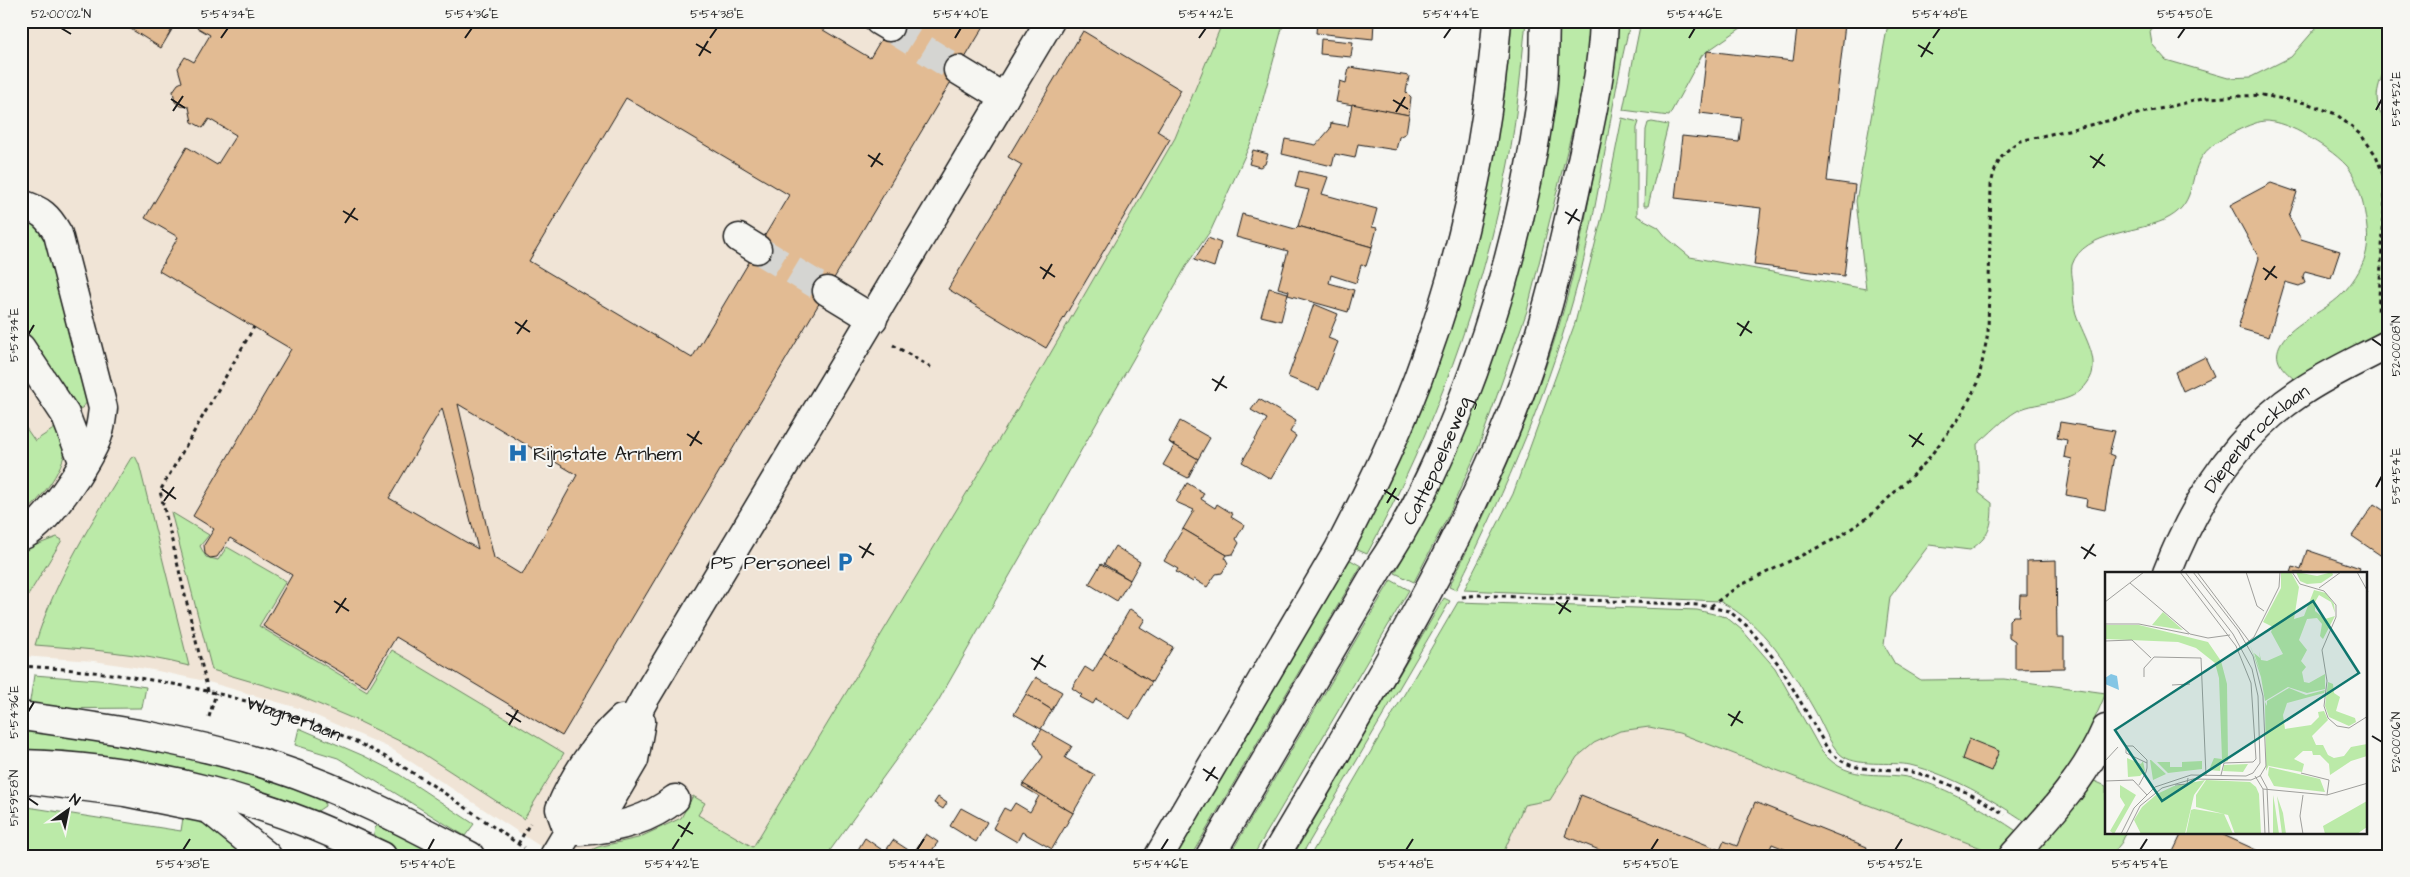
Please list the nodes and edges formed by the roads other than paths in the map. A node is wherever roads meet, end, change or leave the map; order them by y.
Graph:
1 (1050, 21) edge
2 (1497, 21) edge
3 (1546, 21) edge
4 (1604, 21) edge
5 (958, 70) tunnel mouth
6 (1004, 98) junction
7 (21, 204) edge
8 (827, 291) tunnel mouth
9 (879, 329) junction
10 (2386, 346) edge
11 (21, 348) edge
12 (84, 461) junction
13 (21, 536) edge
14 (2166, 572) edge
15 (21, 716) edge
16 (2105, 731) edge
17 (21, 764) edge
18 (21, 778) edge
19 (676, 799) dead end
20 (361, 801) junction
21 (253, 803) junction
22 (209, 810) junction
23 (568, 831) junction
24 (338, 846) edge
25 (542, 854) edge
26 (267, 856) edge
27 (382, 856) edge
28 (470, 856) edge
29 (1159, 856) edge
30 (1210, 856) edge
31 (1275, 856) edge
32 (2013, 856) edge

1 - 6 street
2 - 29 street
3 - 30 street, Cattepoelseweg
4 - 31 street
5 - 6 street
6 - 9 street
7 - 12 street
8 - 9 street
9 - 23 street
10 - 14 street, Diepenbrocklaan
11 - 12 street
12 - 13 street
15 - 20 street
16 - 32 street
17 - 21 street
18 - 22 street
19 - 23 street
20 - 24 street
20 - 28 street
21 - 22 street
21 - 24 street
22 - 26 street
23 - 25 street
24 - 27 street

